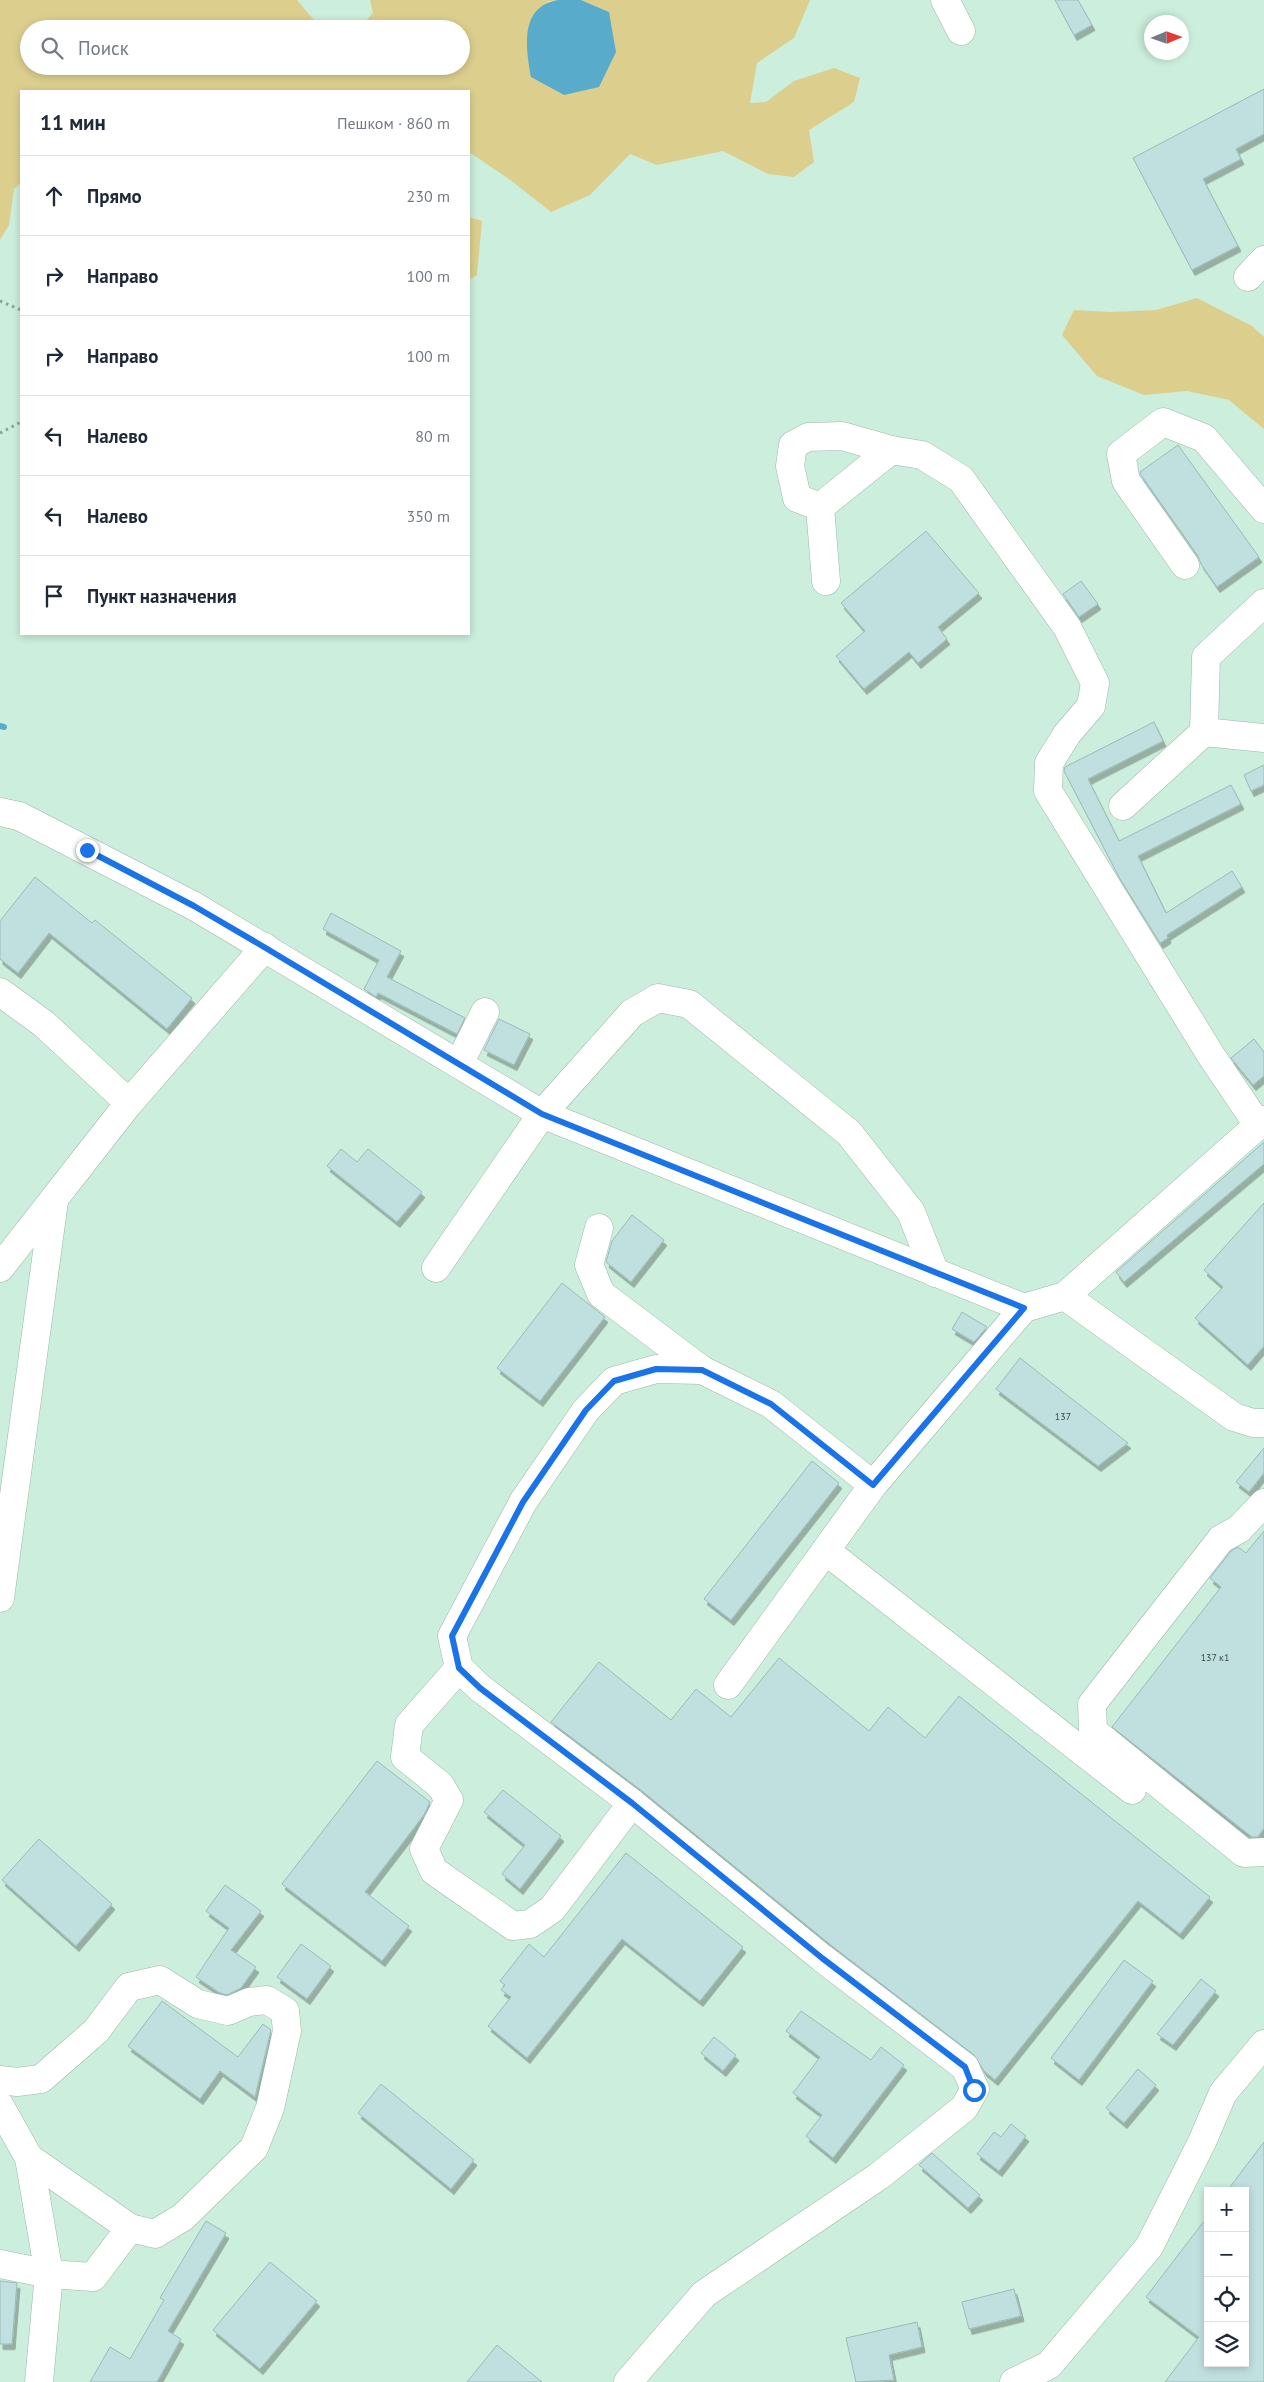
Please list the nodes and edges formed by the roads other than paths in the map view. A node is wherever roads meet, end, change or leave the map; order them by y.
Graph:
1 (945, 0) edge
2 (961, 31) dead end
3 (891, 450) junction
4 (820, 507) junction
5 (1264, 510) edge
6 (1185, 565) dead end
7 (826, 581) dead end
8 (1264, 603) edge
9 (1204, 732) junction
10 (1264, 738) edge
11 (1123, 806) dead end
12 (0, 812) edge
13 (264, 947) junction
14 (0, 992) edge
15 (485, 1012) dead end
16 (459, 1064) junction
17 (129, 1103) junction
18 (542, 1114) junction
19 (1261, 1123) edge
20 (54, 1199) junction
21 (599, 1228) dead end
22 (0, 1268) edge
23 (436, 1268) dead end
24 (935, 1272) junction
25 (1065, 1296) junction
26 (1024, 1308) junction
27 (702, 1370) junction
28 (1260, 1426) edge
29 (873, 1485) junction
30 (1264, 1503) edge
31 (826, 1551) junction
32 (0, 1598) edge
33 (459, 1668) junction
34 (728, 1685) dead end
35 (1132, 1790) dead end
36 (632, 1803) junction
37 (1264, 1852) edge
38 (1264, 2044) edge
39 (0, 2080) edge
40 (0, 2106) edge
41 (29, 2158) junction
42 (130, 2228) junction
43 (0, 2264) edge
44 (49, 2274) junction
45 (39, 2382) edge
46 (628, 2382) edge
47 (1014, 2382) edge

1 - 2 street
3 - 4 street
3 - 4 street
3 - 19 street
4 - 7 street
5 - 6 street
8 - 9 street
9 - 10 street
9 - 11 street
12 - 13 street
13 - 16 street
13 - 17 street
14 - 17 street
15 - 16 street
16 - 18 street
17 - 20 street
18 - 23 street
18 - 24 street
18 - 24 street
19 - 25 street
20 - 22 street
20 - 32 street
21 - 27 street
24 - 26 street
25 - 26 street
25 - 28 street
26 - 29 street
27 - 29 street
27 - 33 street
29 - 31 street
30 - 37 street
31 - 34 street
31 - 35 street
33 - 36 street
33 - 36 street
36 - 46 street
38 - 47 street
39 - 42 street
40 - 41 street
41 - 42 street
41 - 44 street
42 - 44 street
43 - 44 street
44 - 45 street

